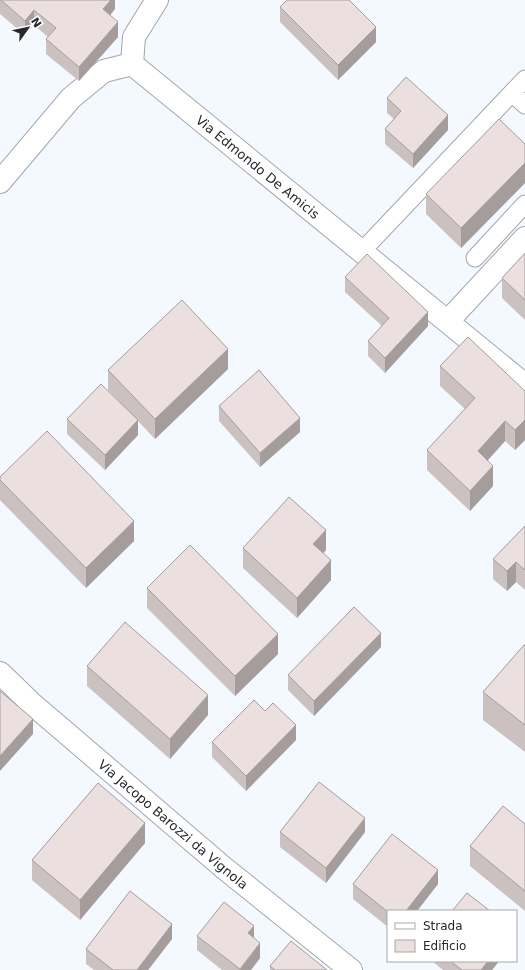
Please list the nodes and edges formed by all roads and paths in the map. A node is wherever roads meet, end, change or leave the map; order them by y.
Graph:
1 (157, 0) edge
2 (132, 64) junction
3 (525, 79) edge
4 (512, 93) junction
5 (525, 105) edge
6 (0, 182) edge
7 (525, 204) edge
8 (525, 238) edge
9 (362, 251) junction
10 (475, 258) dead end
11 (448, 321) junction
12 (525, 385) edge
13 (0, 673) edge
14 (351, 970) edge

1 - 2 street
2 - 6 street
2 - 9 street, Via Edmondo De Amicis
3 - 4 lane
4 - 5 lane
4 - 9 lane
7 - 10 lane
8 - 11 street
9 - 11 street, Via Edmondo De Amicis
11 - 12 street, Via Edmondo De Amicis
13 - 14 street, Via Jacopo Barozzi da Vignola

